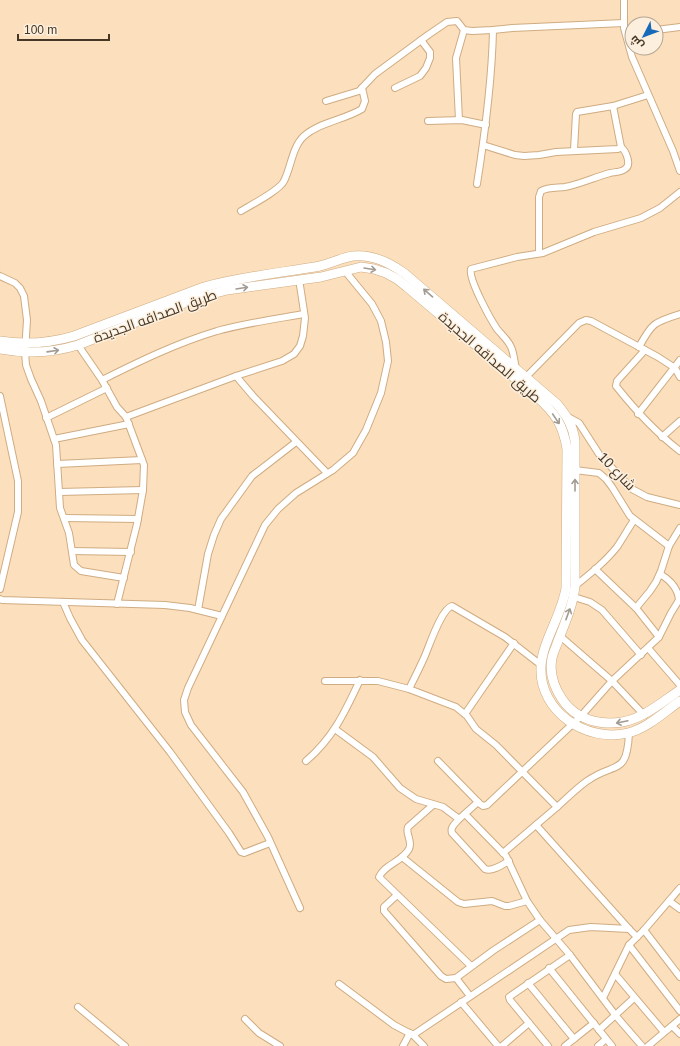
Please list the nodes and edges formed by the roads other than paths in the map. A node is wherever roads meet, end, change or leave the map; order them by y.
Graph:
1 (624, 0) edge
2 (624, 16) edge
3 (624, 24) edge
4 (680, 27) edge
5 (664, 29) edge
6 (464, 30) junction
7 (494, 30) junction
8 (421, 40) junction
9 (632, 56) edge
10 (362, 88) junction
11 (395, 88) dead end
12 (648, 95) junction
13 (326, 101) dead end
14 (613, 106) junction
15 (459, 120) junction
16 (428, 121) dead end
17 (486, 125) junction
18 (483, 146) junction
19 (621, 147) junction
20 (574, 150) junction
21 (680, 171) edge
22 (477, 184) dead end
23 (680, 192) edge
24 (241, 211) dead end
25 (539, 253) junction
26 (337, 261) junction
27 (345, 271) junction
28 (298, 275) junction
29 (0, 276) edge
30 (304, 314) junction
31 (680, 314) edge
32 (0, 341) edge
33 (76, 341) junction
34 (26, 343) junction
35 (639, 347) junction
36 (0, 349) edge
37 (645, 350) junction
38 (25, 352) junction
39 (680, 360) edge
40 (516, 368) junction
41 (674, 368) junction
42 (236, 376) junction
43 (680, 377) edge
44 (102, 380) junction
45 (524, 380) junction
46 (107, 388) junction
47 (0, 396) edge
48 (2, 413) edge
49 (638, 414) junction
50 (126, 417) junction
51 (568, 417) junction
52 (46, 418) junction
53 (680, 421) edge
54 (129, 424) junction
55 (662, 436) junction
56 (54, 439) junction
57 (296, 442) junction
58 (680, 451) edge
59 (142, 460) junction
60 (57, 464) junction
61 (575, 470) junction
62 (327, 473) junction
63 (143, 490) junction
64 (59, 492) junction
65 (680, 505) edge
66 (64, 518) junction
67 (138, 519) junction
68 (634, 520) junction
69 (680, 529) edge
70 (669, 546) junction
71 (72, 551) junction
72 (131, 552) junction
73 (595, 570) junction
74 (660, 574) junction
75 (124, 578) junction
76 (575, 586) junction
77 (0, 589) edge
78 (574, 597) junction
79 (0, 599) edge
80 (63, 602) junction
81 (117, 604) junction
82 (636, 608) junction
83 (198, 610) junction
84 (222, 616) junction
85 (560, 636) junction
86 (659, 637) junction
87 (514, 643) junction
88 (648, 648) junction
89 (641, 655) junction
90 (547, 656) junction
91 (541, 665) junction
92 (360, 680) junction
93 (612, 680) junction
94 (326, 681) dead end
95 (680, 685) edge
96 (409, 689) junction
97 (680, 690) edge
98 (680, 701) edge
99 (465, 714) junction
100 (644, 715) junction
101 (581, 716) junction
102 (573, 724) junction
103 (649, 724) junction
104 (335, 729) junction
105 (629, 733) junction
106 (306, 761) dead end
107 (438, 761) dead end
108 (523, 771) junction
109 (478, 802) junction
110 (433, 805) junction
111 (557, 807) junction
112 (464, 814) junction
113 (458, 819) junction
114 (536, 825) junction
115 (270, 843) junction
116 (503, 853) junction
117 (402, 858) junction
118 (509, 862) junction
119 (680, 888) edge
120 (397, 895) junction
121 (527, 901) junction
122 (669, 901) junction
123 (300, 908) dead end
124 (680, 909) edge
125 (540, 920) junction
126 (629, 929) junction
127 (644, 930) junction
128 (638, 937) junction
129 (556, 938) junction
130 (629, 945) junction
131 (570, 954) junction
132 (471, 966) junction
133 (549, 968) junction
134 (615, 974) junction
135 (680, 977) edge
136 (456, 978) junction
137 (528, 983) junction
138 (339, 984) dead end
139 (470, 996) junction
140 (603, 998) junction
141 (634, 998) junction
142 (461, 1002) junction
143 (78, 1007) dead end
144 (680, 1011) edge
145 (616, 1016) junction
146 (245, 1019) dead end
147 (680, 1019) edge
148 (529, 1023) junction
149 (594, 1023) junction
150 (672, 1026) junction
151 (599, 1030) junction
152 (664, 1032) junction
153 (412, 1034) junction
154 (680, 1034) edge
155 (574, 1039) junction
156 (606, 1039) junction
157 (125, 1046) edge
158 (280, 1046) edge
159 (402, 1046) edge
160 (424, 1046) edge
161 (498, 1046) edge
162 (502, 1046) edge
163 (548, 1046) edge
164 (565, 1046) edge
165 (598, 1046) edge
166 (612, 1046) edge
167 (642, 1046) edge
168 (648, 1046) edge

1 - 2 street
3 - 7 street
4 - 5 street
6 - 7 street
6 - 8 street
6 - 15 street
7 - 17 street
8 - 10 street
8 - 11 street
9 - 12 street
10 - 13 street
10 - 24 street
12 - 14 street
12 - 21 street
14 - 19 street
14 - 20 street
15 - 16 street
15 - 17 street
17 - 18 street
18 - 20 street
18 - 22 street
19 - 20 street
19 - 25 street
23 - 25 street
25 - 40 street
26 - 27 street
26 - 28 street, طريق الصداقه الجديدة
40 -> 26 street, طريق الصداقه الجديدة
27 - 28 street, طريق الصداقه الجديدة
27 -> 45 street, طريق الصداقه الجديدة
27 - 62 street
28 - 30 street
28 - 33 street, طريق الصداقه الجديدة
29 - 34 street
30 - 42 street
30 - 44 street
31 - 35 street
32 - 34 street, طريق الصداقه الجديدة
33 - 34 street, طريق الصداقه الجديدة
38 -> 33 street, طريق الصداقه الجديدة
33 - 44 street
34 - 38 street
35 - 37 street
35 - 45 street
36 - 38 street, طريق الصداقه الجديدة
37 - 41 street
37 - 49 street
38 - 52 street
39 - 41 street
40 - 45 street, طريق الصداقه الجديدة
41 - 43 street
41 - 49 street
42 - 50 street
42 - 57 street
44 - 46 street
45 - 51 street, طريق الصداقه الجديدة
45 -> 90 street, طريق الصداقه الجديدة
46 - 50 street
46 - 52 street
47 - 48 street
48 - 77 street
49 - 55 street
50 - 54 street
51 - 61 street, طريق الصداقه الجديدة
51 - 65 street, شارع 10
52 - 56 street
53 - 55 street
54 - 56 street
54 - 59 street
55 - 58 street
56 - 60 street
57 - 62 street
57 - 83 street
59 - 60 street
59 - 63 street
60 - 64 street
61 - 68 street
76 -> 61 street, طريق الصداقه الجديدة
62 - 84 street
63 - 64 street
63 - 67 street
64 - 66 street
66 - 67 street
66 - 71 street
67 - 72 street
68 - 70 street
68 - 73 street
69 - 70 street
70 - 74 street
71 - 72 street
71 - 75 street
72 - 75 street
73 - 76 street
73 - 82 street
74 - 82 street
74 - 86 street
75 - 81 street
76 - 78 street, طريق الصداقه الجديدة
85 -> 78 street, طريق الصداقه الجديدة
78 - 89 street
79 - 80 street
80 - 81 street
80 - 115 street
81 - 83 street
82 - 86 street
83 - 84 street
84 - 115 street
85 - 90 street, طريق الصداقه الجديدة
85 - 93 street
86 - 88 street
87 - 91 street
87 - 96 street
87 - 99 street
88 - 89 street
88 - 95 street
89 - 93 street
90 - 91 street, طريق الصداقه الجديدة
90 - 101 street, طريق الصداقه الجديدة
91 - 102 street, طريق الصداقه الجديدة
92 - 94 street
92 - 96 street
92 - 104 street
93 - 100 street
93 - 101 street
96 - 99 street
97 - 100 street, طريق الصداقه الجديدة
98 - 103 street, طريق الصداقه الجديدة
99 - 108 street
100 -> 101 street, طريق الصداقه الجديدة
100 - 103 street
101 - 102 street
102 - 105 street, طريق الصداقه الجديدة
102 - 108 street
103 - 105 street, طريق الصداقه الجديدة
104 - 106 street
104 - 110 street
105 - 111 street
107 - 109 street
108 - 109 street
108 - 111 street
109 - 112 street
110 - 113 street
110 - 117 street
111 - 114 street
112 - 113 street
112 - 116 street
113 - 118 street
114 - 116 street
114 - 126 street
115 - 123 street
116 - 118 street
117 - 120 street
117 - 121 street
118 - 121 street
119 - 122 street
120 - 132 street
120 - 136 street
121 - 125 street
122 - 124 street
122 - 127 street
125 - 129 street
125 - 132 street
126 - 128 street
126 - 129 street
127 - 128 street
127 - 135 street
128 - 130 street
129 - 131 street
129 - 139 street
130 - 134 street
130 - 144 street
131 - 133 street
131 - 140 street
132 - 136 street
133 - 137 street
133 - 149 street
134 - 140 street
134 - 141 street
136 - 139 street
137 - 148 street
137 - 155 street
138 - 153 street
139 - 142 street
140 - 145 street
141 - 145 street
141 - 152 street
142 - 153 street
142 - 161 street
143 - 157 street
145 - 151 street
145 - 167 street
146 - 158 street
147 - 150 street
148 - 162 street
148 - 163 street
149 - 151 street
149 - 155 street
150 - 152 street
150 - 154 street
151 - 156 street
152 - 168 street
153 - 159 street
153 - 160 street
155 - 164 street
156 - 165 street
156 - 166 street

